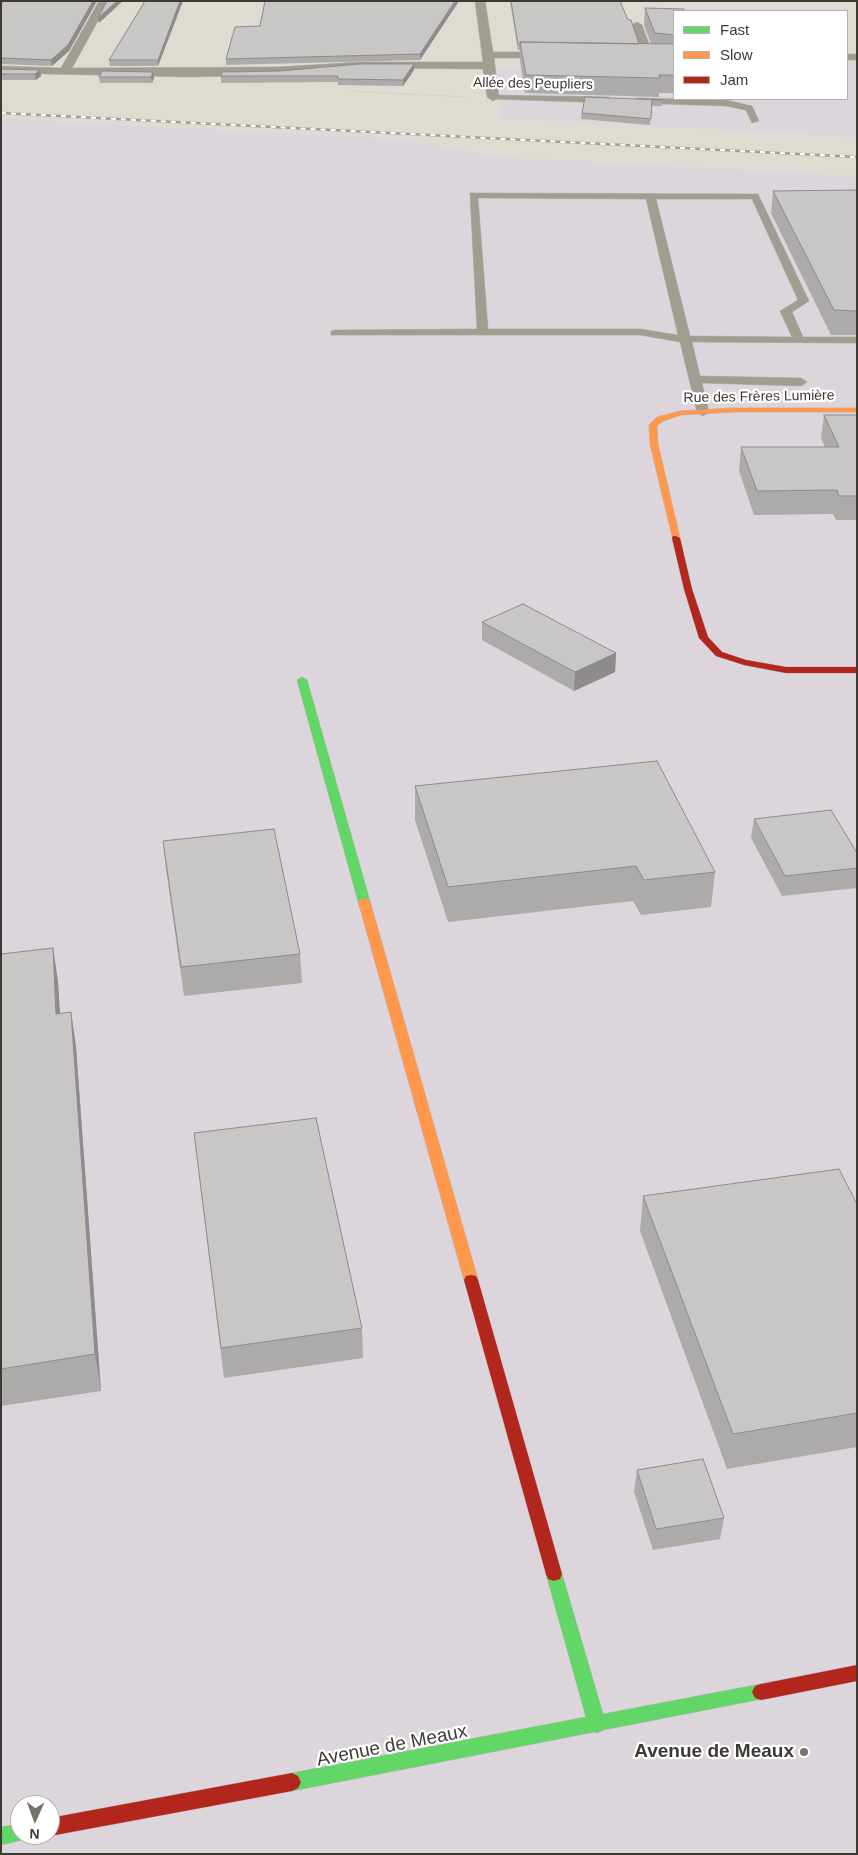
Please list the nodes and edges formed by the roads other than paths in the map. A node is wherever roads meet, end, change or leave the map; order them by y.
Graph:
1 (104, 1) edge
2 (480, 1) edge
3 (638, 25) dead end
4 (568, 55) edge
5 (634, 55) edge
6 (488, 60) junction
7 (1, 69) edge
8 (65, 71) junction
9 (493, 97) joint
10 (620, 100) edge
11 (629, 100) edge
12 (755, 121) dead end
13 (650, 196) junction
14 (484, 332) junction
15 (335, 333) dead end
16 (686, 339) junction
17 (799, 340) junction
18 (857, 340) edge
19 (695, 380) junction
20 (801, 382) dead end
21 (857, 410) edge
22 (703, 412) junction
23 (857, 670) edge
24 (302, 680) dead end
25 (857, 1673) edge
26 (597, 1725) junction
27 (60, 1825) edge

1 - 8 street
2 - 6 street
3 - 5 street
4 - 6 street
6 - 8 street
6 - 9 street
7 - 8 street
9 - 10 lane, Allée des Peupliers
11 - 12 lane
13 - 14 lane
13 - 16 lane
13 - 17 lane
14 - 15 lane
14 - 16 lane
16 - 17 lane
16 - 19 lane
17 - 18 lane
19 - 20 lane
19 - 22 lane
21 - 22 street, Rue des Frères Lumière
22 - 23 street, Rue des Frères Lumière
24 - 26 street
25 - 26 street, Avenue de Meaux
26 - 27 street, Avenue de Meaux

